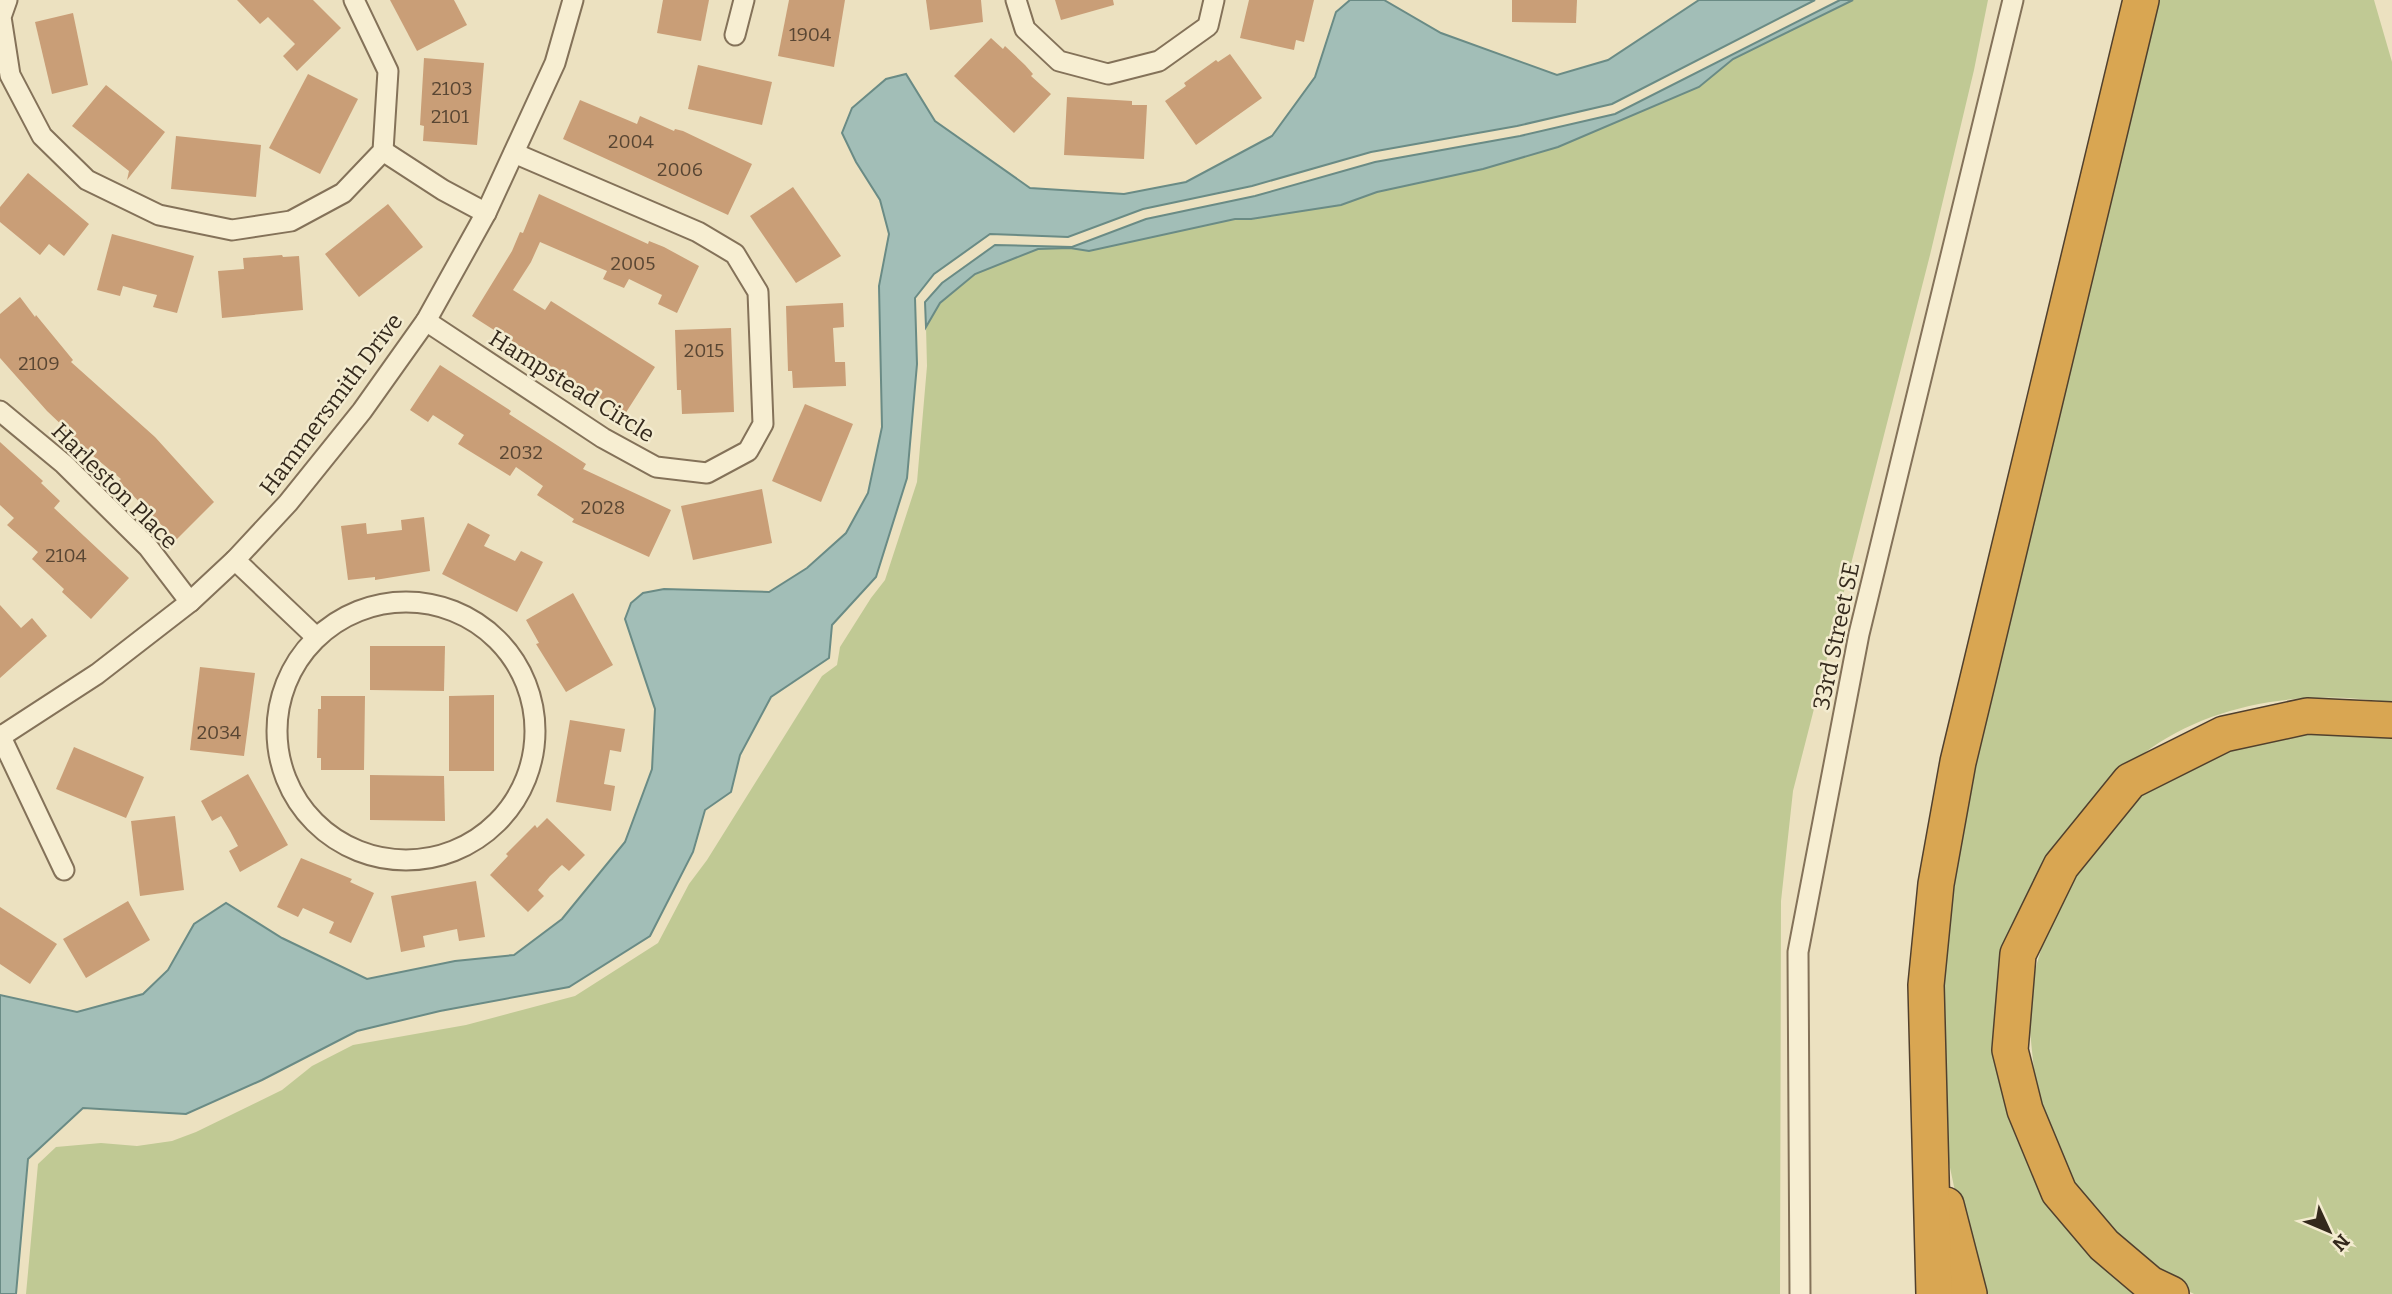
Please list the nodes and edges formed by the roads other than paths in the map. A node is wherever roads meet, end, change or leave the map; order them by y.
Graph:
1 (7, 0) edge
2 (354, 0) edge
3 (573, 0) edge
4 (744, 0) edge
5 (1016, 0) edge
6 (1214, 0) edge
7 (2012, 0) edge
8 (2141, 0) edge
9 (735, 35) dead end
10 (383, 151) junction
11 (514, 153) junction
12 (486, 213) junction
13 (426, 321) junction
14 (0, 411) edge
15 (234, 560) junction
16 (190, 601) junction
17 (316, 637) junction
18 (2392, 720) edge
19 (0, 736) edge
20 (64, 870) dead end
21 (1930, 1147) junction
22 (1800, 1294) edge
23 (1934, 1294) edge
24 (1969, 1294) edge
25 (2171, 1294) edge

1 - 10 street
2 - 10 street
3 - 11 street, Hammersmith Drive
4 - 9 street
5 - 6 street
7 - 22 street, 33rd Street SE
8 - 21 highway
10 - 12 street
11 - 12 street, Hammersmith Drive
11 - 13 street, Hampstead Circle
12 - 13 street, Hammersmith Drive
13 - 15 street, Hammersmith Drive
14 - 16 street, Harleston Place
15 - 16 street, Hammersmith Drive
15 - 17 street
16 - 19 street, Hammersmith Drive
17 - 17 street
18 - 25 highway
19 - 20 street
21 - 23 highway
21 - 24 highway

